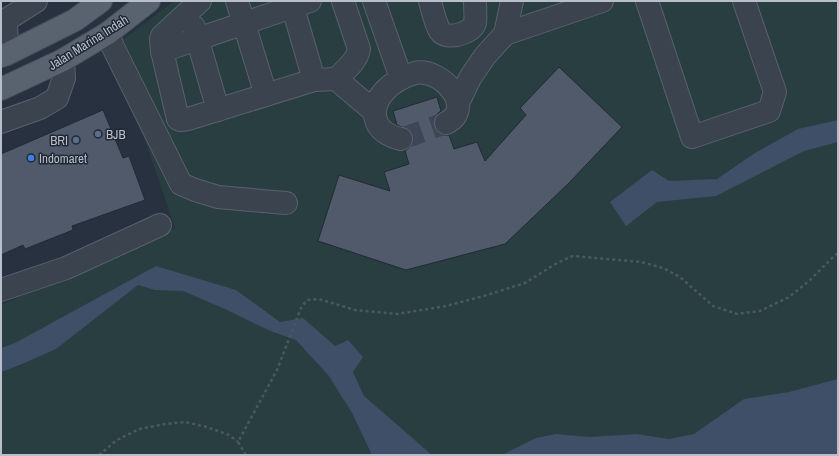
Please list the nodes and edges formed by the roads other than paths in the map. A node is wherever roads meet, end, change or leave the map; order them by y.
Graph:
1 (36, 1) edge
2 (101, 1) edge
3 (149, 1) edge
4 (237, 1) edge
5 (343, 1) edge
6 (374, 1) edge
7 (386, 1) edge
8 (430, 1) edge
9 (475, 1) edge
10 (512, 1) edge
11 (601, 1) edge
12 (647, 1) edge
13 (744, 1) edge
14 (298, 3) edge
15 (195, 5) edge
16 (556, 8) edge
17 (4, 21) edge
18 (244, 23) junction
19 (108, 33) junction
20 (506, 34) junction
21 (197, 40) junction
22 (162, 51) junction
23 (4, 55) edge
24 (63, 60) junction
25 (409, 76) junction
26 (336, 79) junction
27 (314, 80) junction
28 (1, 89) edge
29 (266, 95) junction
30 (458, 103) junction
31 (218, 110) junction
32 (375, 112) junction
33 (1, 122) edge
34 (446, 123) tunnel mouth
35 (402, 139) tunnel mouth
36 (286, 203) dead end
37 (160, 225) dead end
38 (1, 290) edge

1 - 17 street
2 - 23 main road, Jalan Marina Indah
3 - 19 main road, Jalan Marina Indah
4 - 18 street
5 - 26 street
6 - 25 street
7 - 25 street
8 - 9 street
10 - 20 street
11 - 16 street
12 - 13 street
14 - 18 street
14 - 27 street
15 - 21 street
15 - 22 street
16 - 20 street
17 - 23 street
18 - 21 street
18 - 29 street
19 - 24 main road, Jalan Marina Indah
19 - 36 street
20 - 30 street
21 - 22 street
21 - 31 street
22 - 31 street
24 - 28 main road, Jalan Marina Indah
24 - 33 street
25 - 30 street
25 - 32 street
26 - 27 street
26 - 32 street
27 - 29 street
29 - 31 street
30 - 34 street
32 - 35 street
37 - 38 street

